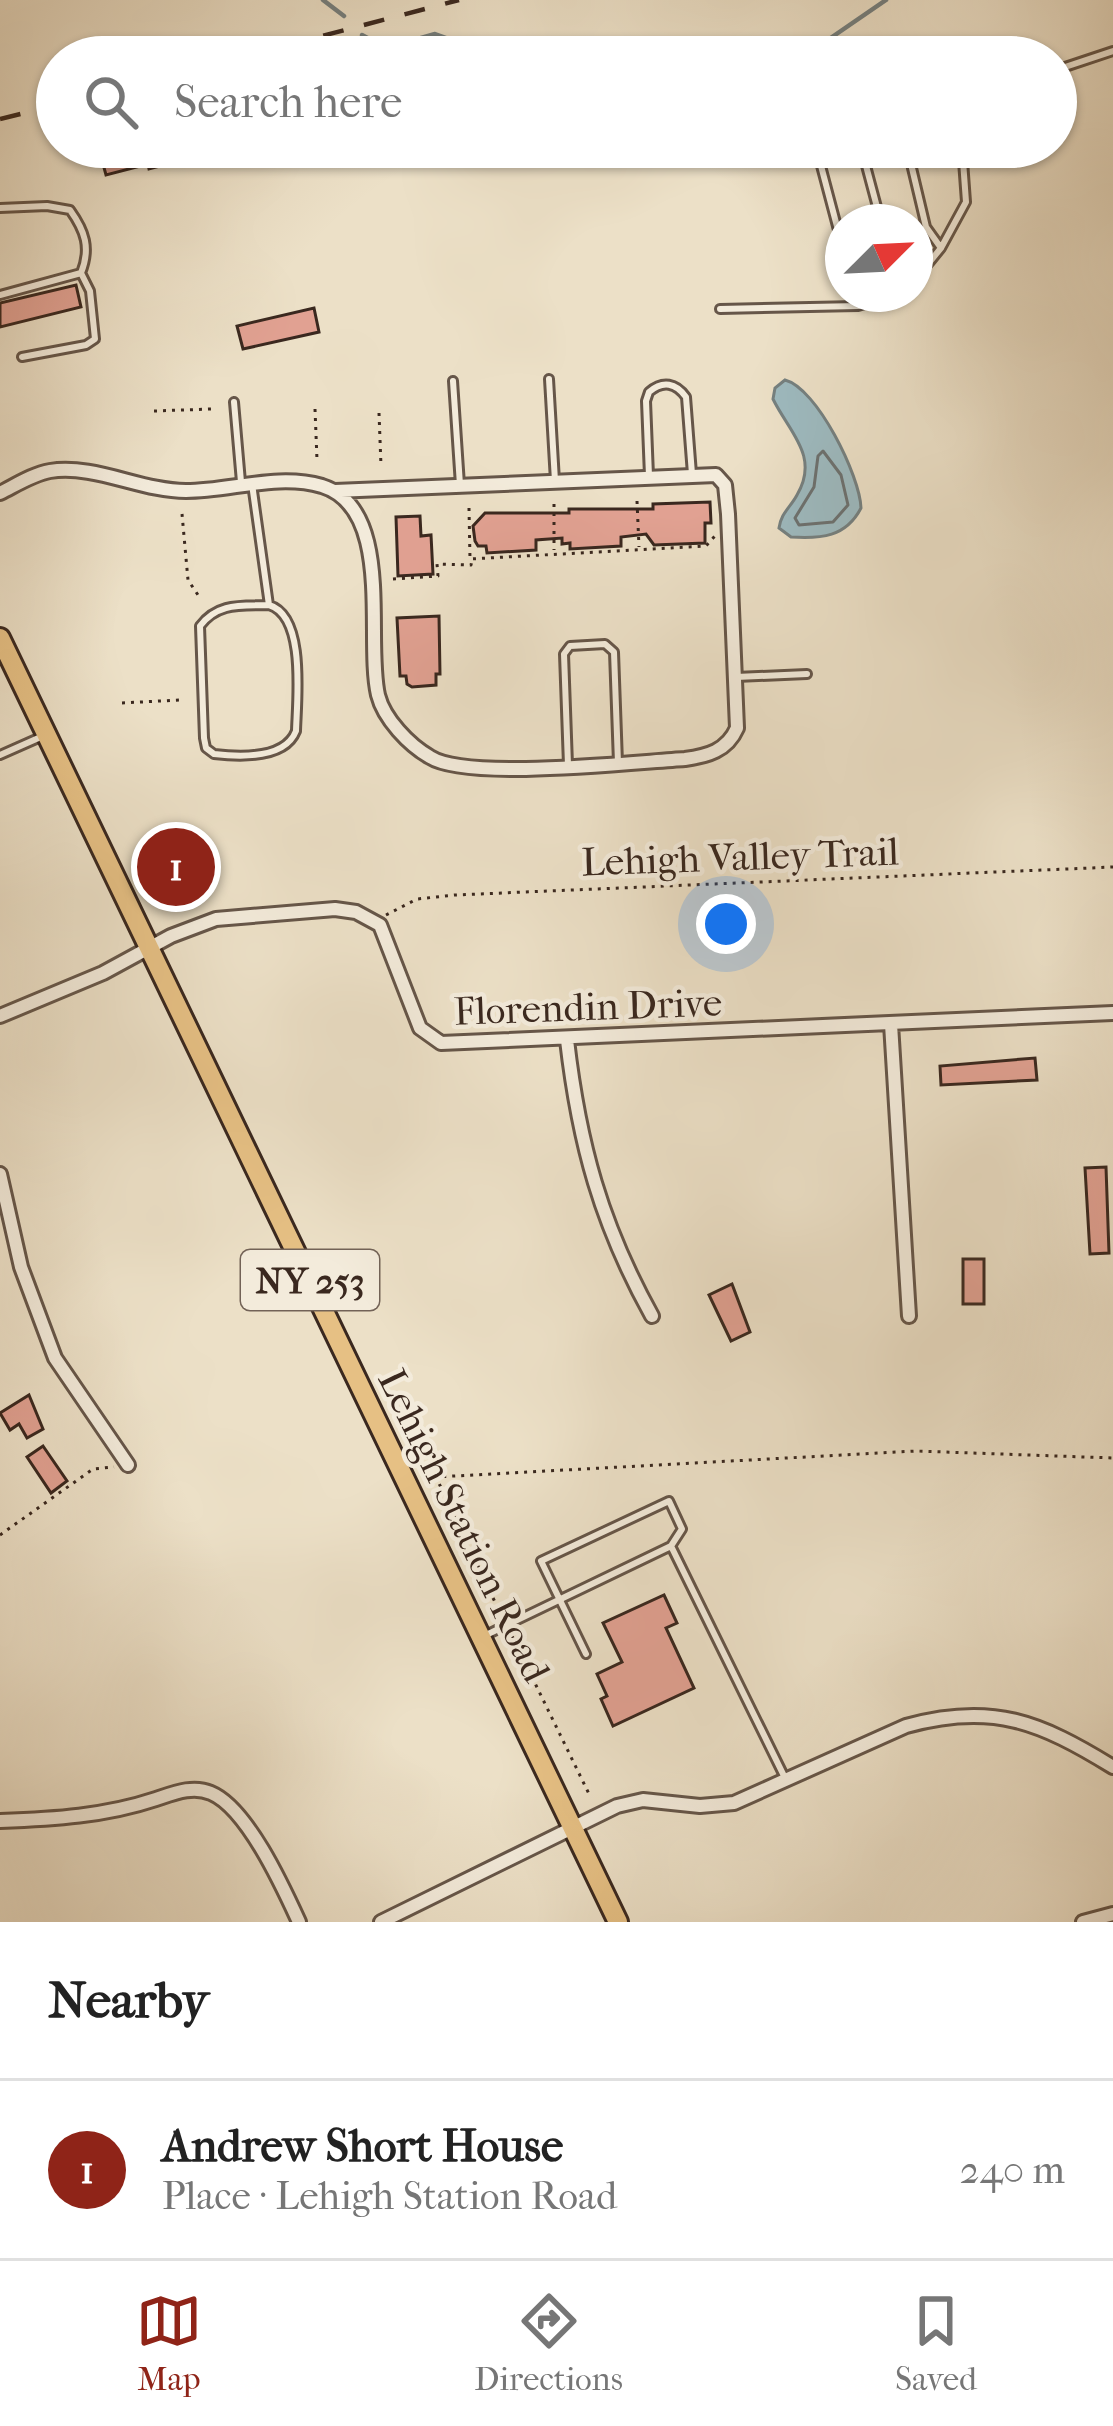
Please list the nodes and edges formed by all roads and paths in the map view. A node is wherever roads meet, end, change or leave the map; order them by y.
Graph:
1 (1113, 51) edge
2 (1077, 63) edge
3 (822, 168) edge
4 (867, 168) edge
5 (912, 168) edge
6 (964, 168) edge
7 (831, 204) edge
8 (876, 204) edge
9 (0, 208) edge
10 (940, 248) junction
11 (933, 257) edge
12 (81, 273) junction
13 (0, 295) edge
14 (825, 307) edge
15 (720, 309) dead end
16 (22, 357) dead end
17 (549, 379) dead end
18 (454, 381) dead end
19 (234, 402) dead end
20 (315, 409) dead end
21 (211, 410) dead end
22 (154, 411) dead end
23 (379, 413) dead end
24 (317, 460) dead end
25 (381, 466) dead end
26 (692, 474) junction
27 (649, 476) junction
28 (555, 481) junction
29 (247, 485) junction
30 (460, 485) junction
31 (335, 491) junction
32 (0, 493) edge
33 (637, 501) dead end
34 (554, 504) dead end
35 (469, 508) dead end
36 (182, 514) dead end
37 (728, 514) junction
38 (639, 550) junction
39 (554, 554) junction
40 (472, 559) junction
41 (394, 579) dead end
42 (197, 595) dead end
43 (269, 605) junction
44 (0, 638) edge
45 (808, 674) dead end
46 (736, 677) junction
47 (179, 700) dead end
48 (122, 703) dead end
49 (46, 734) junction
50 (0, 755) edge
51 (618, 763) junction
52 (568, 765) junction
53 (1113, 867) edge
54 (374, 921) junction
55 (150, 948) junction
56 (1113, 1013) edge
57 (0, 1016) edge
58 (891, 1024) junction
59 (567, 1040) junction
60 (0, 1174) edge
61 (652, 1316) dead end
62 (909, 1316) dead end
63 (128, 1465) joint
64 (0, 1535) edge
65 (670, 1546) junction
66 (559, 1599) junction
67 (482, 1636) junction
68 (586, 1654) dead end
69 (1113, 1767) edge
70 (786, 1780) junction
71 (0, 1821) edge
72 (574, 1830) junction
73 (1113, 1914) edge
74 (298, 1922) edge
75 (381, 1922) edge
76 (618, 1922) edge
77 (1083, 1922) edge

1 - 2 lane
3 - 7 lane
4 - 8 lane
5 - 10 lane
6 - 10 lane
9 - 12 lane
10 - 11 lane
12 - 13 lane
12 - 16 lane
14 - 15 lane
17 - 28 lane
18 - 30 lane
19 - 29 lane
20 - 24 path
21 - 22 path
23 - 25 path
26 - 27 street
26 - 27 lane
26 - 37 street
27 - 28 street
28 - 30 street
29 - 31 street
29 - 32 street
29 - 43 lane
30 - 31 street
31 - 52 street
33 - 38 path
34 - 39 path
35 - 40 path
36 - 42 path
37 - 38 path
37 - 46 street
38 - 39 path
39 - 40 path
40 - 41 path
43 - 43 lane
44 - 49 main road, Lehigh Station Road / NY 253
45 - 46 lane
46 - 51 street
47 - 48 path
49 - 50 lane
49 - 55 main road, Lehigh Station Road / NY 253
51 - 52 street
51 - 52 lane
53 - 54 path, Lehigh Valley Trail
54 - 55 street
54 - 59 street, Florendin Drive
55 - 57 street
55 - 67 main road, Lehigh Station Road / NY 253
56 - 58 street, Florendin Drive
58 - 59 street, Florendin Drive
58 - 62 street
59 - 61 street
60 - 63 street
63 - 64 path
65 - 66 lane
65 - 66 lane
65 - 70 lane
66 - 67 lane
66 - 68 lane
67 - 72 main road, Lehigh Station Road / NY 253
69 - 70 street
70 - 72 street
71 - 74 street
72 - 75 street
72 - 76 main road, Lehigh Station Road / NY 253
73 - 77 street

